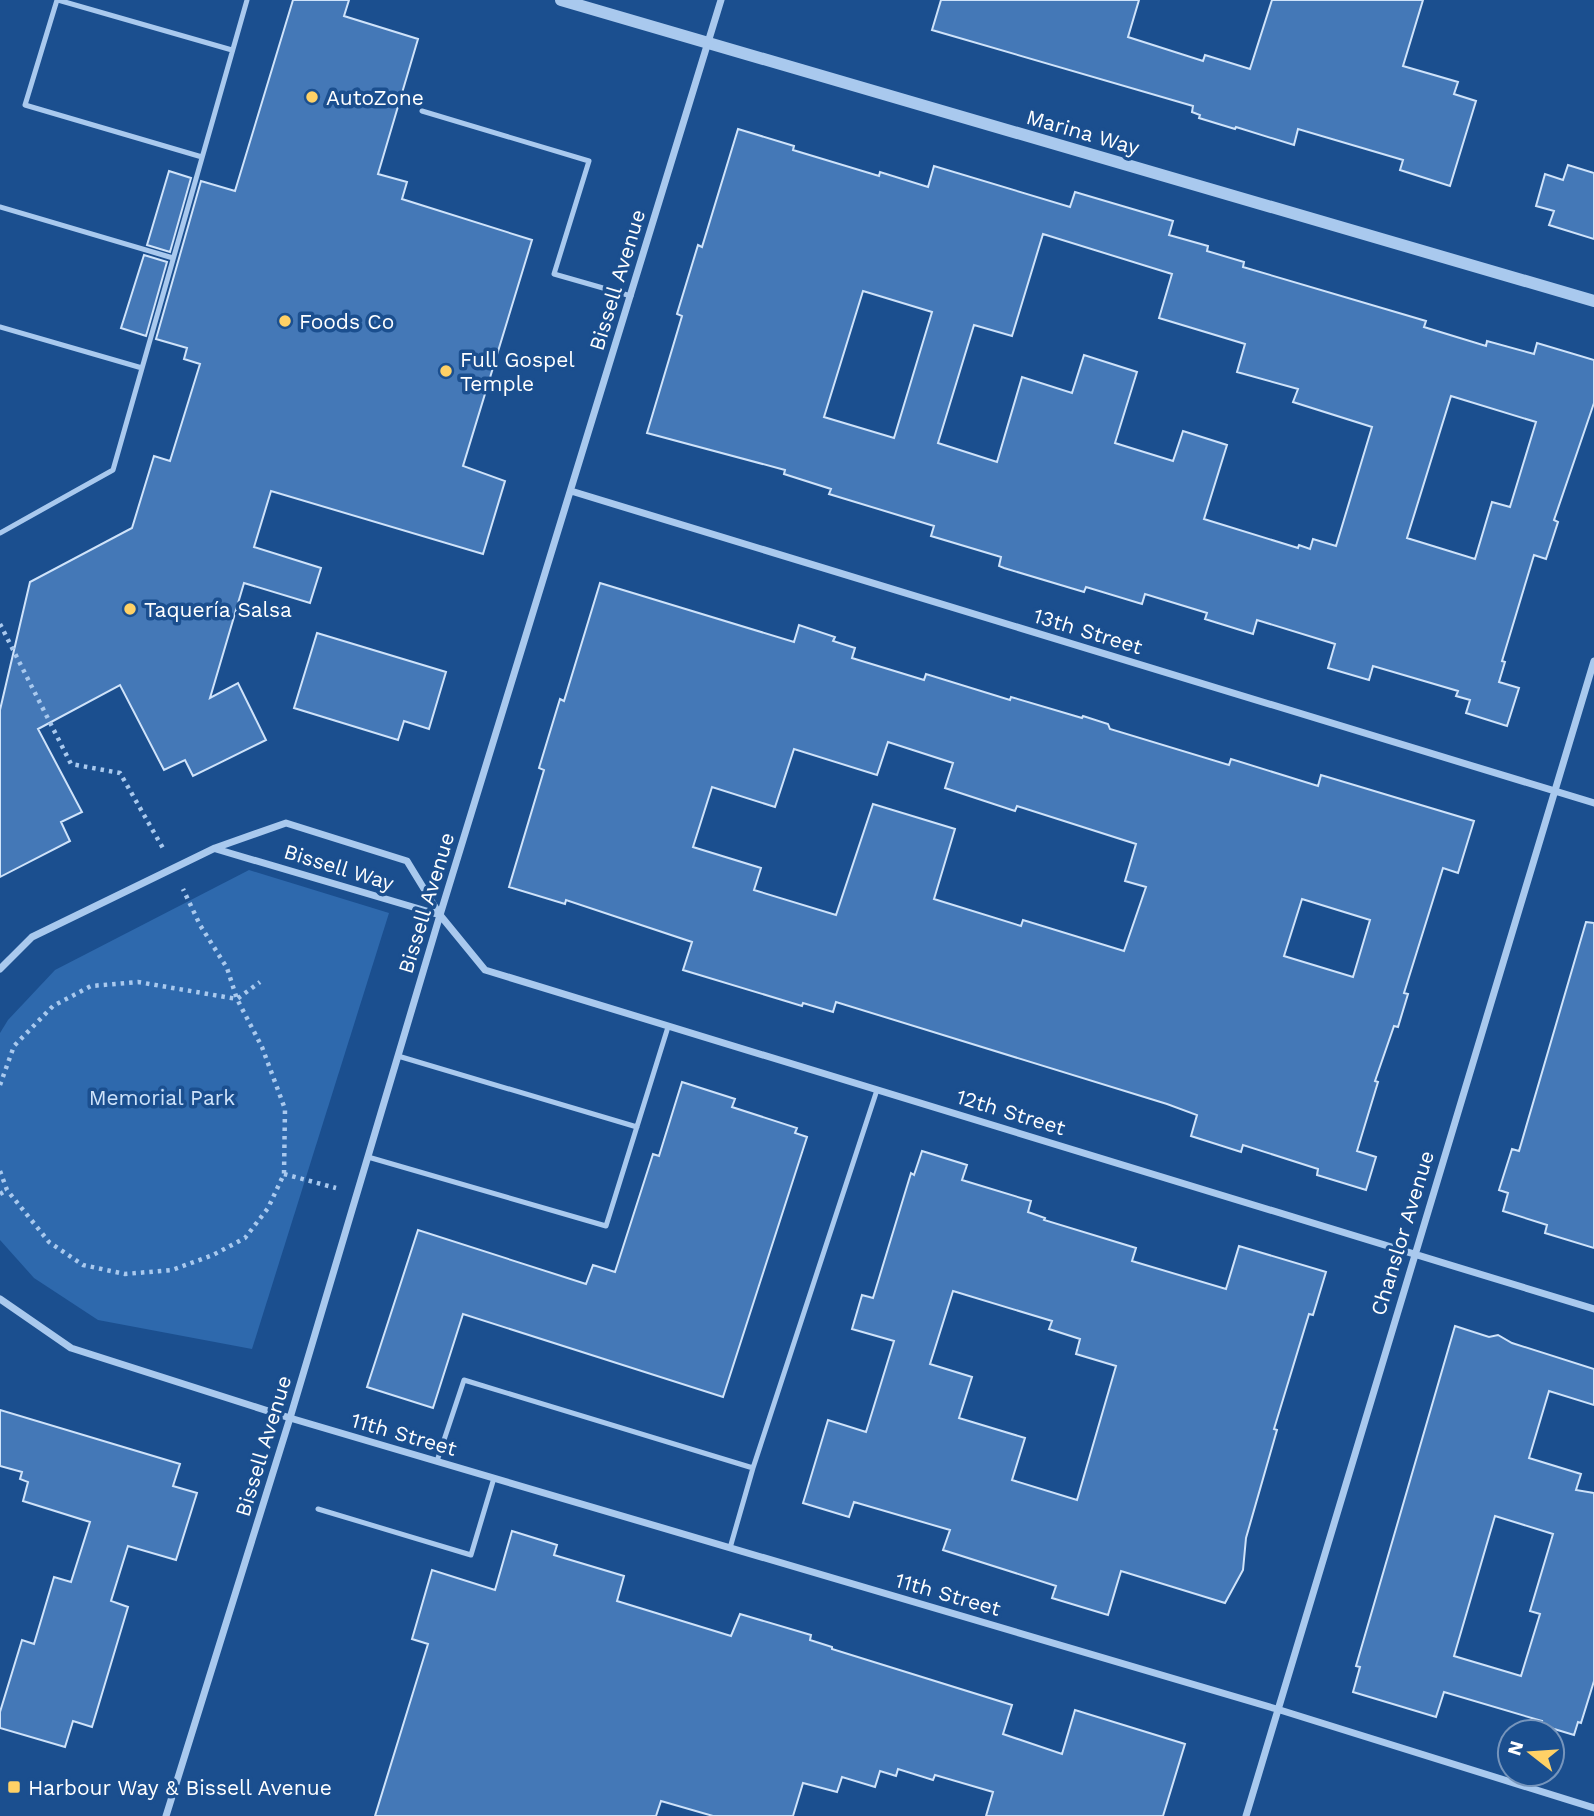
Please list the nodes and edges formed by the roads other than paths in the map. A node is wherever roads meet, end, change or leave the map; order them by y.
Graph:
1 (57, 0) edge
2 (247, 0) edge
3 (561, 0) edge
4 (721, 0) edge
5 (707, 45) junction
6 (232, 50) junction
7 (422, 111) dead end
8 (202, 158) junction
9 (0, 207) edge
10 (173, 258) junction
11 (631, 296) junction
12 (1594, 301) edge
13 (0, 327) edge
14 (142, 368) junction
15 (571, 491) junction
16 (0, 533) edge
17 (1594, 661) edge
18 (1554, 791) junction
19 (1594, 803) edge
20 (215, 848) junction
21 (440, 915) junction
22 (0, 968) edge
23 (668, 1027) junction
24 (398, 1056) junction
25 (877, 1090) junction
26 (637, 1127) junction
27 (368, 1157) junction
28 (1414, 1252) junction
29 (0, 1299) edge
30 (1594, 1309) edge
31 (290, 1418) junction
32 (437, 1461) junction
33 (753, 1468) junction
34 (494, 1478) junction
35 (317, 1509) dead end
36 (730, 1548) junction
37 (1280, 1710) junction
38 (1594, 1808) edge
39 (166, 1816) edge
40 (1246, 1816) edge

1 - 6 lane
1 - 8 lane
2 - 6 lane
3 - 5 street, Marina Way
4 - 5 street, Bissell Avenue
5 - 11 street, Bissell Avenue
5 - 12 street, Marina Way
6 - 8 lane
7 - 11 lane
8 - 10 lane
9 - 10 lane
10 - 14 lane
11 - 15 street, Bissell Avenue
13 - 14 lane
14 - 16 lane
15 - 18 street, 13th Street
15 - 21 street, Bissell Avenue
17 - 18 street, Chanslor Avenue
18 - 19 street, 13th Street
18 - 28 street, Chanslor Avenue
20 - 21 street, Bissell Way
20 - 21 street, Bissell Way
20 - 22 street, Bissell Way
21 - 23 street, 12th Street
21 - 24 street, Bissell Avenue
23 - 25 street, 12th Street
23 - 26 lane
24 - 26 lane
24 - 27 street, Bissell Avenue
25 - 28 street, 12th Street
25 - 33 lane
26 - 27 lane
27 - 31 street, Bissell Avenue
28 - 30 street, 12th Street
28 - 37 street, Chanslor Avenue
29 - 31 street
31 - 32 street, 11th Street
31 - 39 street, Bissell Avenue
32 - 33 lane
32 - 34 street, 11th Street
33 - 36 lane
34 - 35 lane
34 - 36 street, 11th Street
36 - 37 street, 11th Street
37 - 38 street, 11th Street
37 - 40 street, Chanslor Avenue

